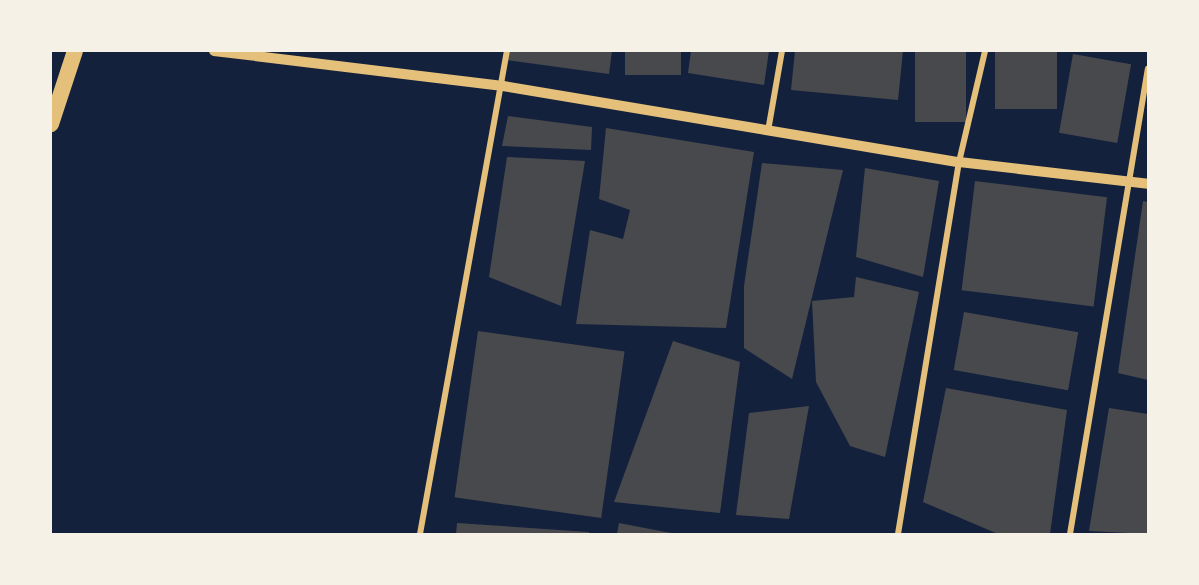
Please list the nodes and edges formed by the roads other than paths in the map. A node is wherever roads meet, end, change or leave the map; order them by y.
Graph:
1 (75, 51) edge
2 (214, 51) edge
3 (507, 51) edge
4 (782, 51) edge
5 (985, 51) edge
6 (1148, 68) edge
7 (503, 86) junction
8 (51, 124) edge
9 (768, 131) junction
10 (958, 162) junction
11 (1129, 182) junction
12 (1148, 184) edge
13 (420, 534) edge
14 (898, 534) edge
15 (1070, 534) edge

1 - 8 highway
2 - 7 street
3 - 7 street
4 - 9 street
5 - 10 street
6 - 11 street
7 - 9 street
7 - 13 street
9 - 10 street
10 - 11 street
10 - 14 street
11 - 12 street
11 - 15 street

